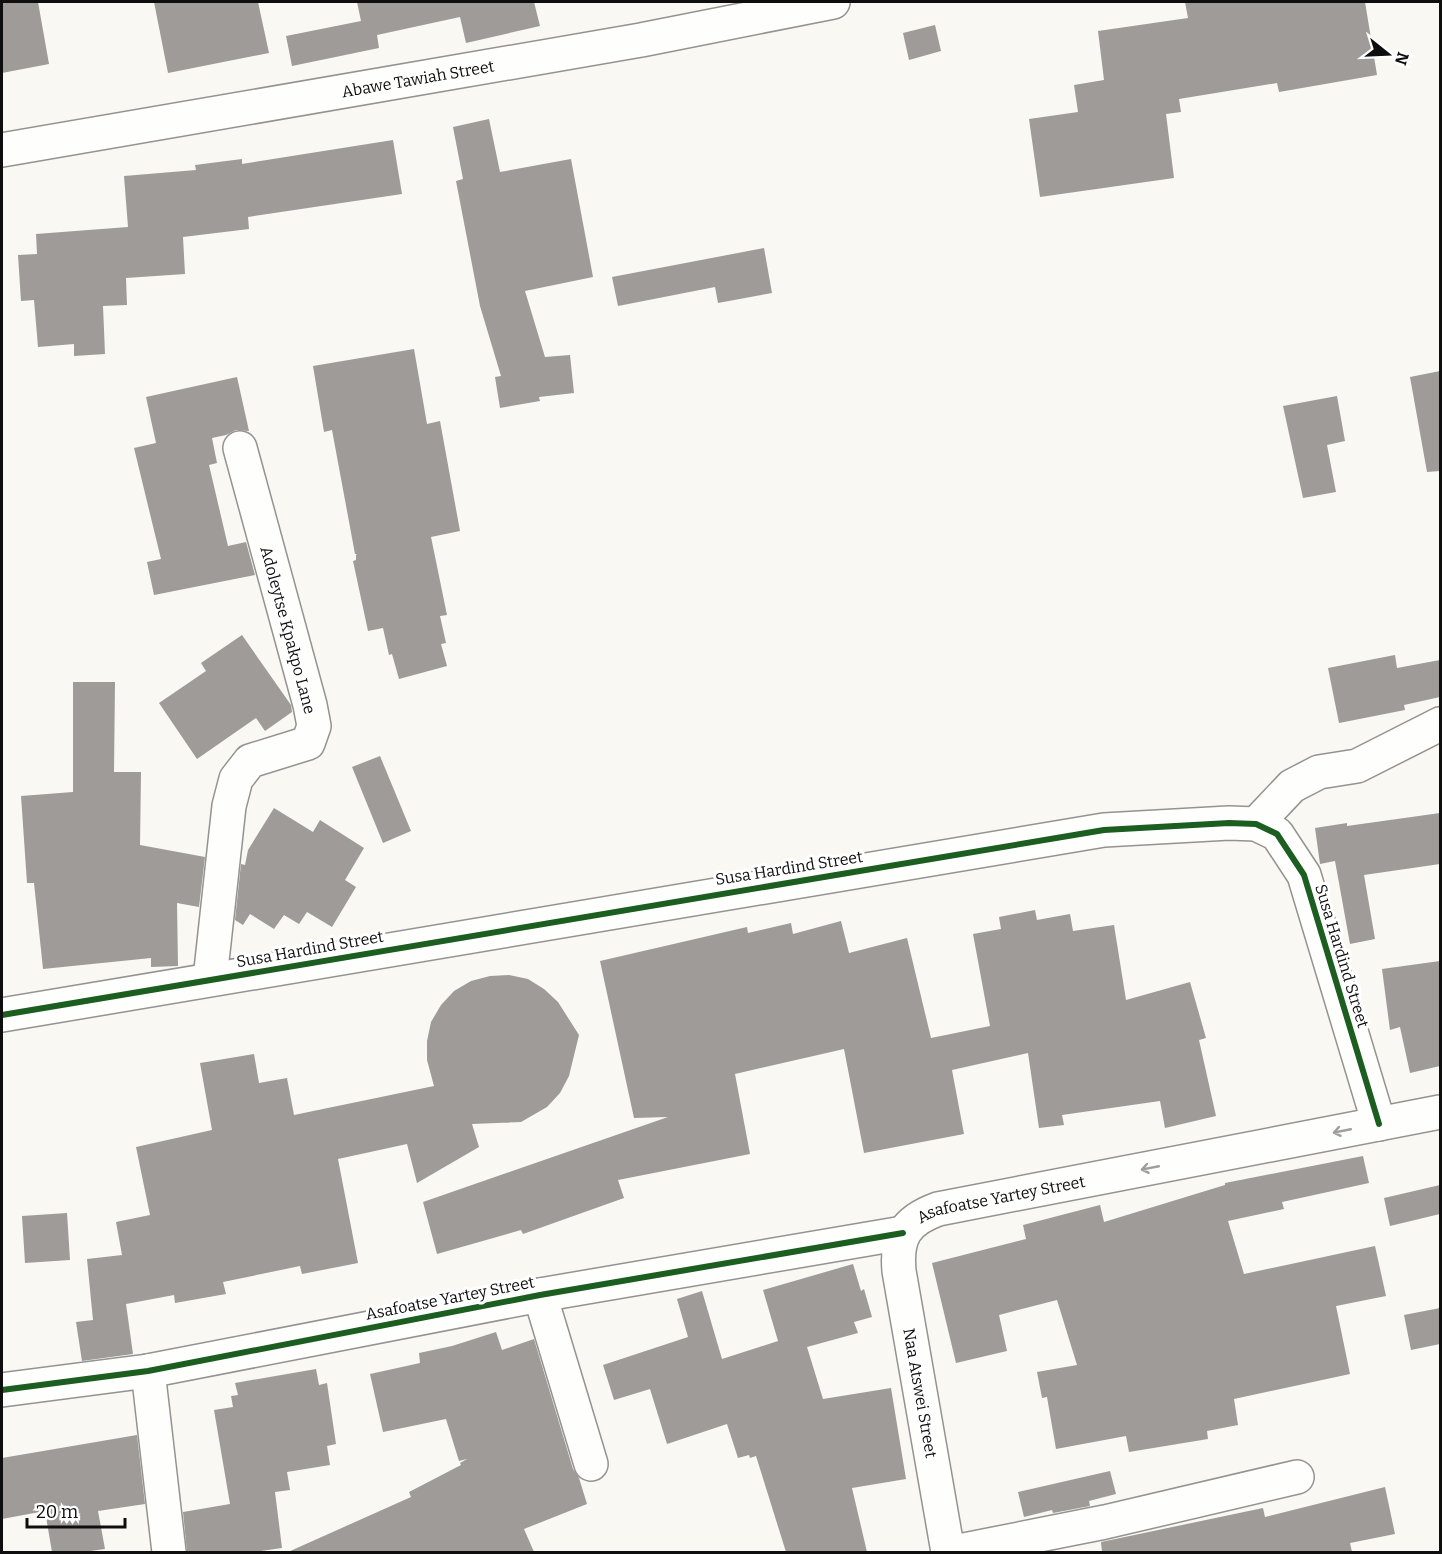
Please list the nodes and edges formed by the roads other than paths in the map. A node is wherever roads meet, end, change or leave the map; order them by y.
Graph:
1 (833, 2) edge
2 (2, 150) edge
3 (240, 448) dead end
4 (1440, 724) edge
5 (1256, 824) junction
6 (210, 979) junction
7 (2, 1015) edge
8 (1440, 1112) edge
9 (1379, 1124) junction
10 (903, 1233) junction
11 (540, 1294) junction
12 (148, 1371) junction
13 (2, 1390) edge
14 (591, 1464) dead end
15 (1297, 1477) dead end
16 (169, 1552) edge
17 (948, 1552) edge
18 (954, 1552) edge

1 - 2 street, Abawe Tawiah Street
3 - 6 street, Adoleytse Kpakpo Lane
4 - 5 street
5 - 6 street, Susa Hardind Street
5 - 9 street, Susa Hardind Street
6 - 7 street, Susa Hardind Street
8 - 9 street, Asafoatse Yartey Street
9 -> 10 street, Asafoatse Yartey Street
10 - 11 street, Asafoatse Yartey Street
10 - 17 street, Naa Atswei Street
11 - 12 street, Asafoatse Yartey Street
11 - 14 street
12 - 13 street, Asafoatse Yartey Street
12 - 16 street
15 - 18 street

